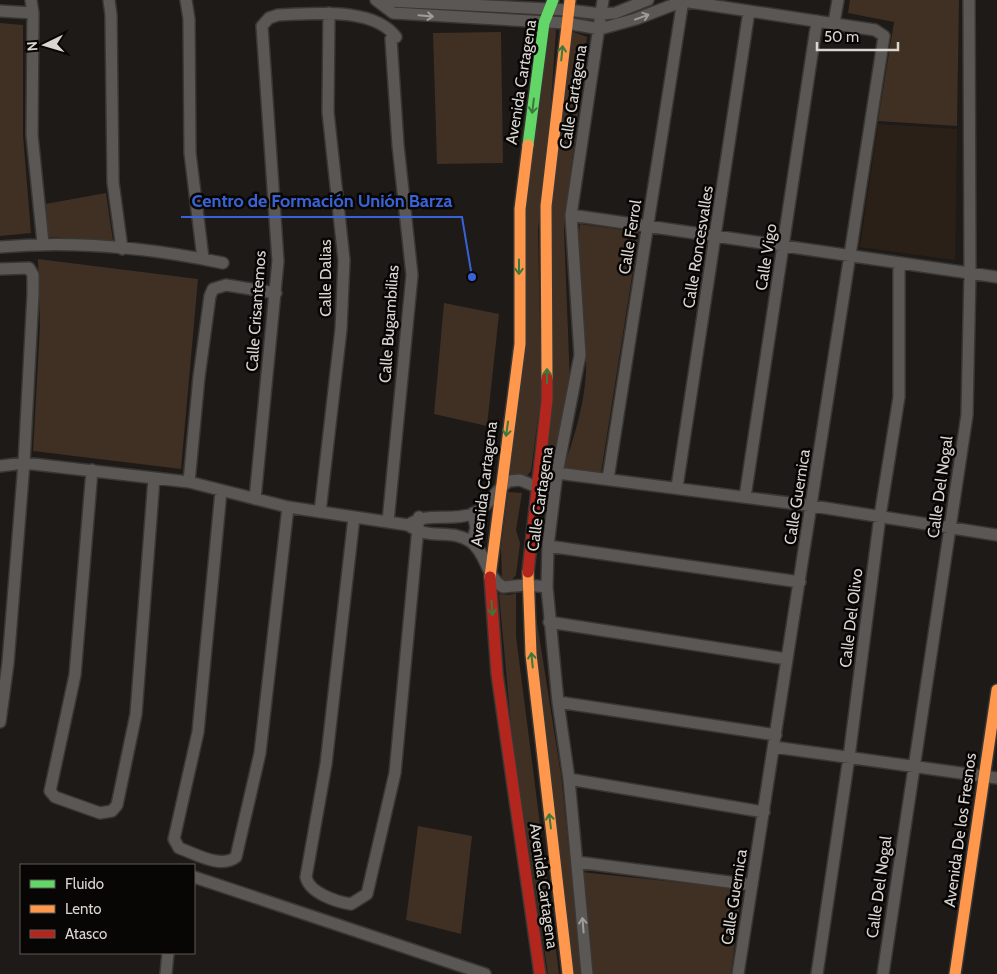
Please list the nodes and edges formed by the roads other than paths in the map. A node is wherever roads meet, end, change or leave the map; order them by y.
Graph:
1 (31, 0) edge
2 (109, 0) edge
3 (186, 0) edge
4 (603, 0) edge
5 (648, 0) edge
6 (838, 0) edge
7 (969, 0) edge
8 (378, 1) edge
9 (683, 1) edge
10 (699, 2) edge
11 (469, 3) edge
12 (395, 5) edge
13 (537, 5) edge
14 (552, 5) edge
15 (569, 5) edge
16 (0, 11) edge
17 (749, 11) junction
18 (33, 13) junction
19 (330, 13) junction
20 (601, 14) junction
21 (465, 19) junction
22 (816, 21) junction
23 (544, 23) junction
24 (566, 23) junction
25 (834, 23) junction
26 (600, 29) junction
27 (571, 215) junction
28 (648, 225) junction
29 (716, 236) junction
30 (43, 243) junction
31 (784, 246) junction
32 (0, 247) edge
33 (122, 249) junction
34 (852, 254) junction
35 (203, 258) junction
36 (223, 262) dead end
37 (898, 264) junction
38 (0, 269) edge
39 (970, 273) junction
40 (997, 277) edge
41 (276, 293) junction
42 (24, 463) junction
43 (0, 466) edge
44 (92, 470) junction
45 (557, 473) junction
46 (154, 478) junction
47 (608, 479) junction
48 (189, 482) junction
49 (537, 486) junction
50 (677, 487) junction
51 (221, 491) junction
52 (498, 492) junction
53 (745, 496) junction
54 (255, 500) junction
55 (813, 506) junction
56 (288, 507) junction
57 (320, 512) junction
58 (473, 513) junction
59 (880, 516) junction
60 (354, 517) junction
61 (419, 517) junction
62 (388, 522) junction
63 (408, 524) junction
64 (950, 529) junction
65 (418, 532) junction
66 (997, 535) edge
67 (472, 542) junction
68 (548, 546) junction
69 (489, 570) junction
70 (800, 582) junction
71 (526, 585) junction
72 (547, 587) junction
73 (549, 622) junction
74 (787, 658) junction
75 (997, 690) edge
76 (558, 702) junction
77 (0, 722) edge
78 (776, 734) junction
79 (774, 747) junction
80 (849, 757) junction
81 (912, 767) junction
82 (985, 776) junction
83 (997, 778) edge
84 (569, 779) junction
85 (764, 812) junction
86 (577, 862) junction
87 (195, 877) edge
88 (752, 885) junction
89 (168, 954) edge
90 (166, 974) edge
91 (485, 974) edge
92 (540, 974) edge
93 (568, 974) edge
94 (587, 974) edge
95 (738, 974) edge
96 (817, 974) edge
97 (883, 974) edge
98 (955, 974) edge

1 - 18 street
2 - 33 street
3 - 35 street
4 - 20 street, Calle Cartagena
5 - 20 street
6 - 25 street
7 - 39 street, Calle Del Nogal
8 - 12 street
9 - 10 street
26 -> 9 street
9 - 28 street, Calle Ferrol
10 - 17 street
11 - 12 street
11 - 13 street
11 - 21 street
12 -> 21 street
13 - 14 street
13 - 23 street
14 - 15 street
14 - 23 street, Avenida Cartagena
15 - 20 street
15 - 24 street, Avenida Cartagena
16 - 18 street
17 - 22 street
17 - 29 street, Calle Roncesvalles
18 - 30 street
19 - 41 street, Calle Crisantemos
19 - 57 street, Calle Dalias
19 - 62 street, Calle Bugambilias
20 - 26 street, Calle Cartagena
21 - 23 street
22 - 25 street
22 - 31 street, Calle Vigo
23 - 24 street
23 -> 52 street, Avenida Cartagena
24 - 26 street
49 -> 24 street, Avenida Cartagena
25 - 34 street, Calle Guernica
26 - 27 street, Calle Cartagena
27 - 28 street
27 - 45 street, Calle Cartagena
28 - 29 street
28 - 47 street, Calle Ferrol
29 - 31 street
29 - 50 street, Calle Roncesvalles
30 - 32 street
30 - 33 street
31 - 34 street
31 - 53 street, Calle Vigo
33 - 35 street
34 - 37 street
34 - 55 street, Calle Guernica
35 - 36 street
37 - 39 street
37 - 59 street, Calle Del Olivo
38 - 42 street
39 - 40 street
39 - 64 street, Calle Del Nogal
41 - 48 street
41 - 54 street, Calle Crisantemos
42 - 43 street
42 - 44 street
42 - 77 street
44 - 46 street
44 - 46 street
45 - 47 street
45 - 49 street
45 - 68 street, Calle Cartagena
46 - 48 street
47 - 50 street
48 - 51 street
49 - 52 street
49 - 71 street, Avenida Cartagena
50 - 53 street
51 - 54 street
51 - 56 street
52 - 58 street
52 - 69 street, Avenida Cartagena
53 - 55 street
54 - 56 street
55 - 59 street
55 - 70 street, Calle Guernica
56 - 57 street
57 - 60 street
58 - 61 street
58 - 67 street
59 - 64 street
59 - 80 street, Calle Del Olivo
60 - 62 street
60 - 65 street
61 - 63 street
61 - 65 street
62 - 63 street
63 - 65 street
64 - 66 street
64 - 81 street, Calle Del Nogal
65 - 67 street
67 - 69 street
68 - 70 street
68 - 72 street, Calle Cartagena
69 - 71 street
69 -> 92 street, Avenida Cartagena
70 - 74 street, Calle Guernica
71 - 72 street
93 -> 71 street, Avenida Cartagena
72 - 73 street, Calle Cartagena
73 - 74 street
73 - 76 street, Calle Cartagena
74 - 78 street, Calle Guernica
75 - 82 street, Avenida De los Fresnos
76 - 78 street
76 - 84 street, Calle Cartagena
78 - 79 street, Calle Guernica
79 - 80 street
79 - 85 street, Calle Guernica
80 - 81 street
80 - 96 street, Calle Del Olivo
81 - 82 street
81 - 97 street, Calle Del Nogal
82 - 83 street
82 - 98 street, Avenida De los Fresnos
84 - 85 street
84 - 86 street, Calle Cartagena
85 - 88 street, Calle Guernica
86 - 88 street
94 -> 86 street, Calle Cartagena
87 - 91 street
88 - 95 street, Calle Guernica
89 - 90 street

